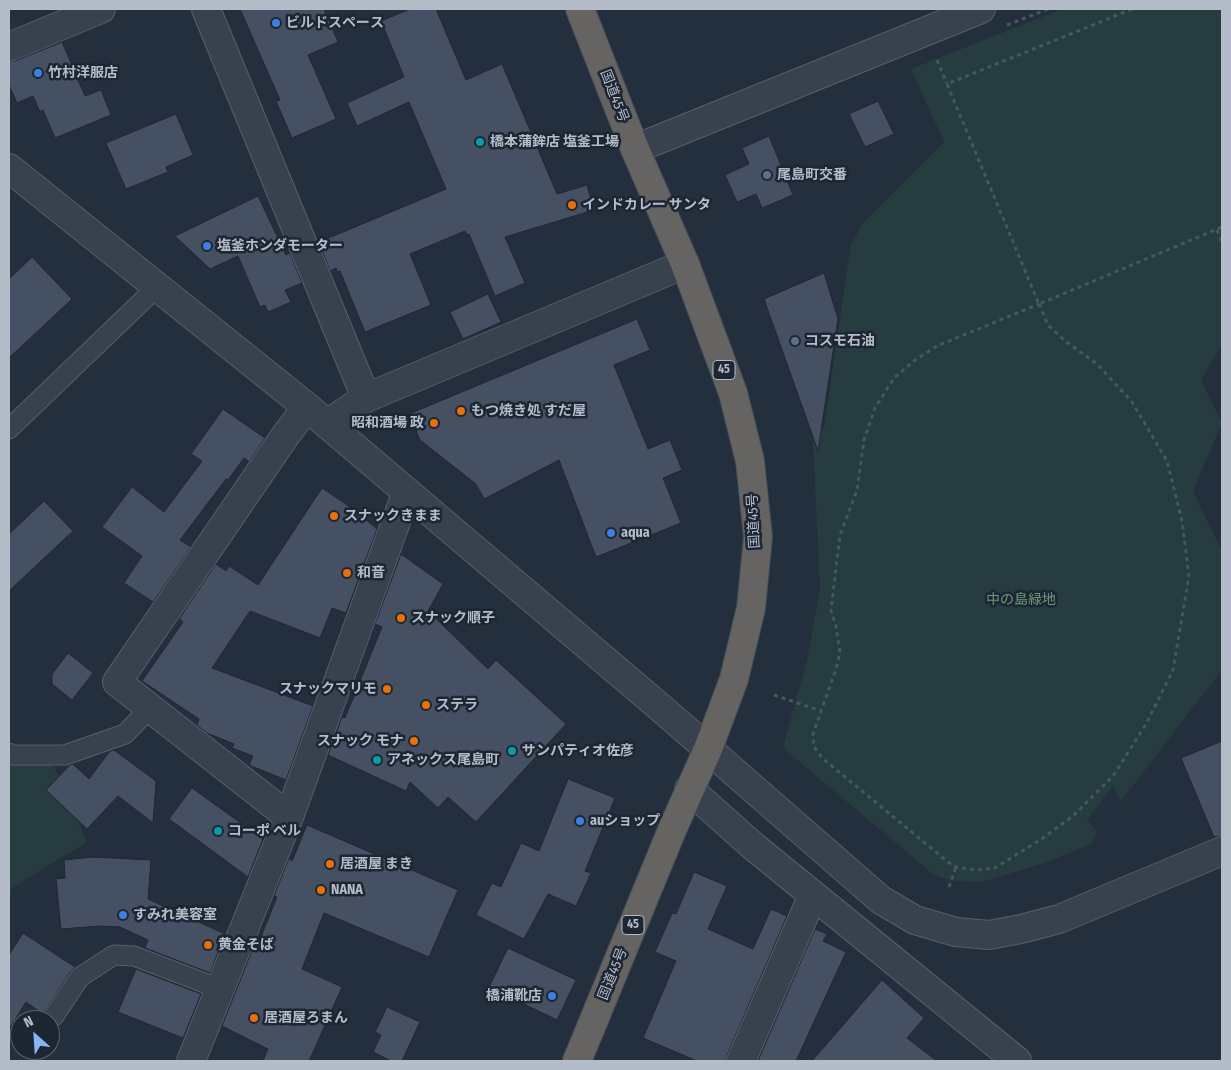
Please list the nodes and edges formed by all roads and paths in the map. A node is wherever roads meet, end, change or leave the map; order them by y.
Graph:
1 (101, 9) edge
2 (206, 9) edge
3 (580, 9) edge
4 (981, 9) edge
5 (1132, 9) edge
6 (9, 47) edge
7 (635, 149) junction
8 (9, 168) edge
9 (1222, 228) edge
10 (1216, 230) junction
11 (1222, 243) edge
12 (685, 264) junction
13 (157, 287) junction
14 (1039, 304) junction
15 (366, 398) junction
16 (317, 416) junction
17 (9, 429) edge
18 (406, 494) junction
19 (774, 695) dead end
20 (150, 708) junction
21 (821, 711) junction
22 (708, 749) junction
23 (9, 753) edge
24 (689, 789) junction
25 (289, 817) junction
26 (1222, 851) edge
27 (956, 867) junction
28 (949, 886) dead end
29 (813, 895) junction
30 (220, 989) junction
31 (58, 1010) edge
32 (193, 1061) edge
33 (577, 1061) edge
34 (741, 1061) edge
35 (1018, 1061) edge

1 - 6 street
2 - 15 street
3 - 7 highway, 国道45号 / 45
4 - 7 street
5 - 14 path
7 - 12 highway, 国道45号 / 45
8 - 13 street
9 - 10 path
10 - 11 path
10 - 14 path
12 - 15 street
12 - 22 highway, 国道45号 / 45
13 - 16 street
13 - 17 lane
14 - 21 path
14 - 27 path
15 - 16 street
16 - 18 street
16 - 20 street
18 - 22 street
18 - 25 street
19 - 21 path
20 - 23 lane
20 - 25 street
21 - 27 path
22 - 24 highway, 国道45号 / 45
22 - 26 street
24 - 29 street
24 - 33 highway, 国道45号 / 45
25 - 30 street
27 - 28 path
29 - 34 street
29 - 35 street
30 - 31 lane
30 - 32 street

